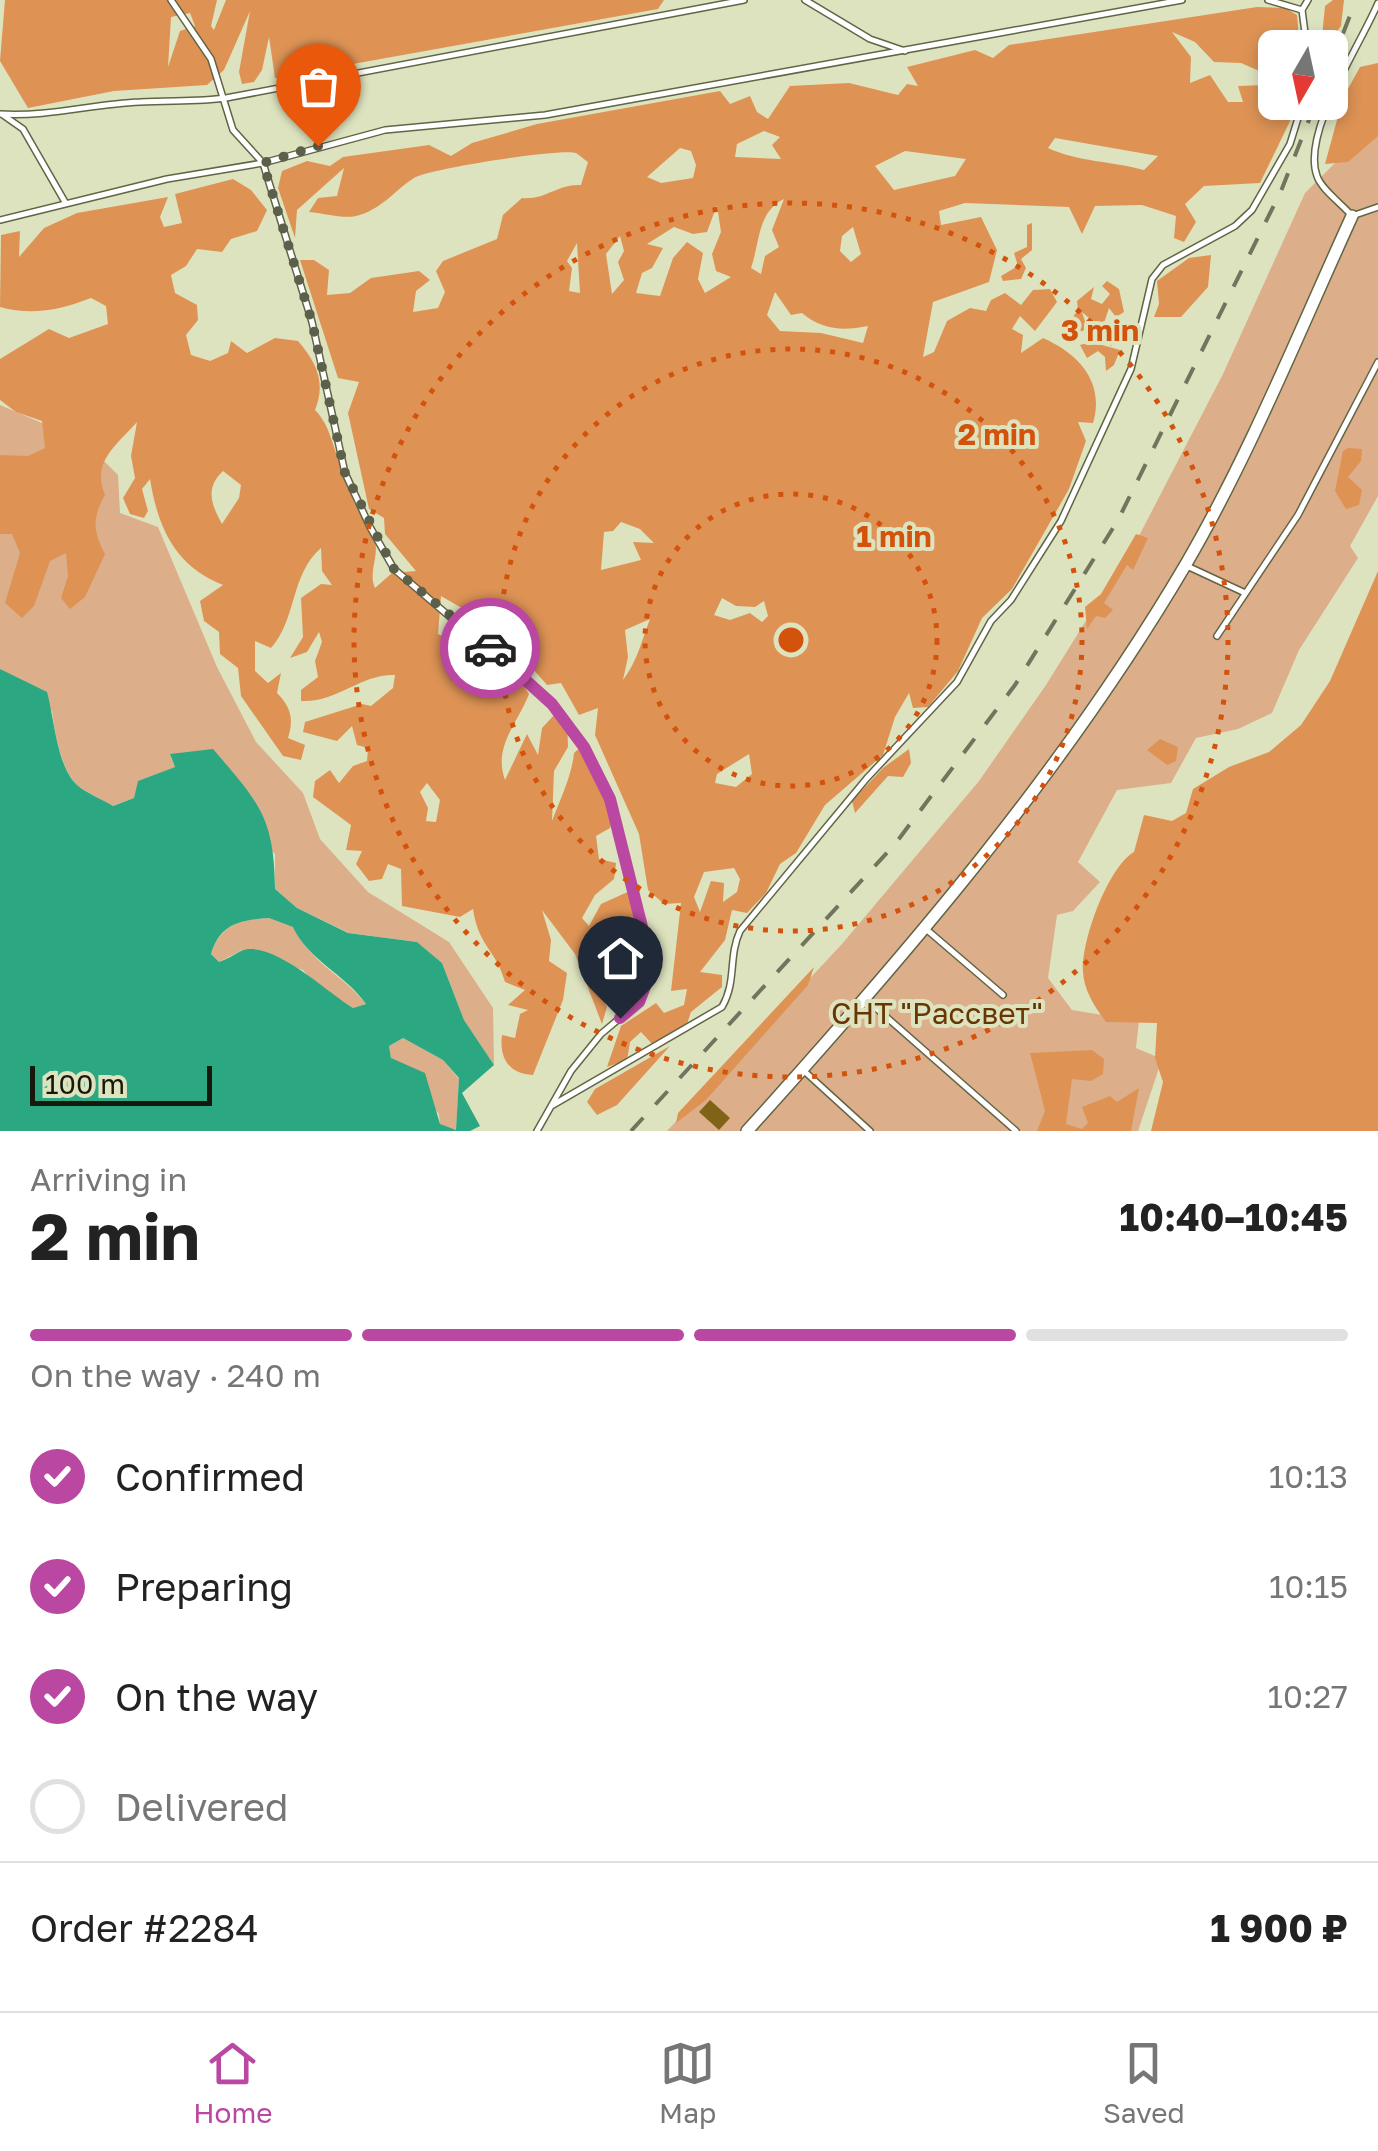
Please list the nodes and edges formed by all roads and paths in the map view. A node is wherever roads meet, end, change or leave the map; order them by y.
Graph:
1 (171, 0) edge
2 (744, 0) edge
3 (806, 0) edge
4 (1182, 0) edge
5 (1268, 0) edge
6 (1308, 0) edge
7 (1378, 2) edge
8 (1302, 10) junction
9 (1305, 30) edge
10 (909, 52) junction
11 (226, 98) junction
12 (1297, 120) edge
13 (263, 163) junction
14 (65, 203) junction
15 (1378, 207) edge
16 (1352, 216) junction
17 (0, 220) edge
18 (1378, 362) edge
19 (1185, 565) junction
20 (1243, 592) junction
21 (1218, 636) dead end
22 (925, 928) junction
23 (1003, 995) dead end
24 (864, 998) junction
25 (802, 1070) junction
26 (552, 1105) junction
27 (536, 1131) edge
28 (747, 1131) edge
29 (870, 1131) edge
30 (1016, 1131) edge

1 - 11 lane
2 - 11 lane
3 - 10 lane
4 - 10 lane
5 - 8 lane
6 - 8 lane
7 - 16 lane
8 - 9 lane
10 - 13 lane
11 - 13 lane
11 - 14 lane
12 - 26 lane
13 - 14 lane
13 - 26 lane
14 - 17 lane
15 - 16 lane
16 - 19 street
18 - 20 lane
19 - 20 lane
19 - 22 street
20 - 21 lane
22 - 23 lane
22 - 24 street
24 - 25 street
24 - 30 lane
25 - 28 street
25 - 29 lane
26 - 27 lane

